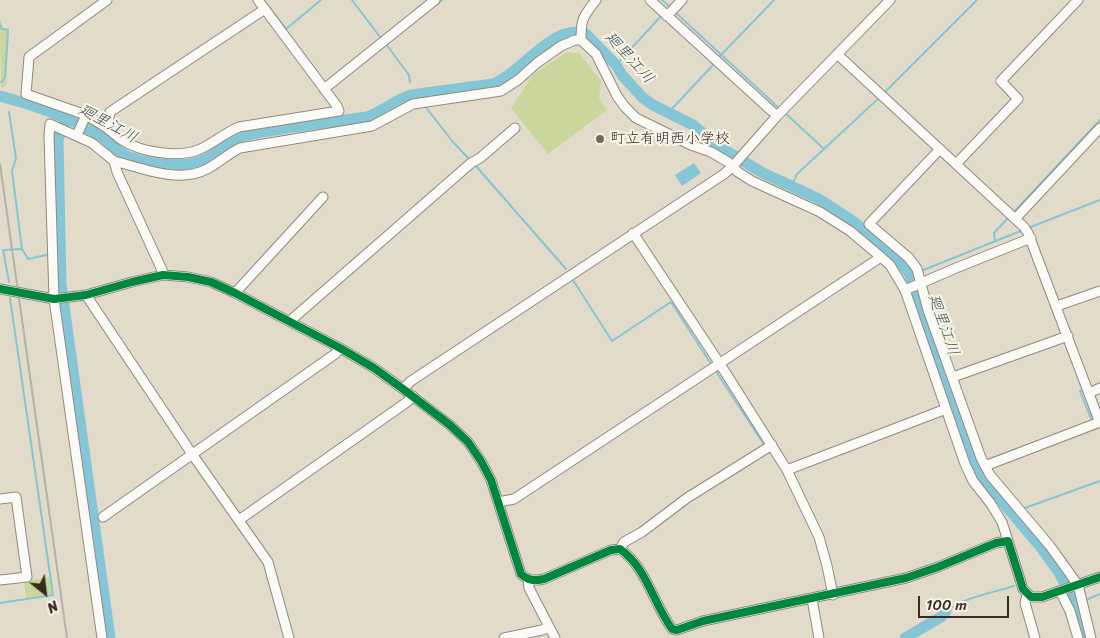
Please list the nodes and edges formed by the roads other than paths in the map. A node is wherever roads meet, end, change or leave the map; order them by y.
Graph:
1 (107, 0) edge
2 (435, 0) edge
3 (596, 0) edge
4 (650, 0) edge
5 (682, 0) edge
6 (890, 0) edge
7 (1078, 0) edge
8 (262, 5) edge
9 (668, 12) junction
10 (581, 40) junction
11 (837, 54) junction
12 (324, 90) junction
13 (780, 112) junction
14 (86, 115) junction
15 (107, 128) junction
16 (515, 128) dead end
17 (1100, 128) edge
18 (77, 135) junction
19 (940, 149) junction
20 (114, 161) junction
21 (956, 164) junction
22 (734, 166) junction
23 (323, 197) dead end
24 (1012, 217) junction
25 (633, 233) junction
26 (1028, 233) junction
27 (882, 257) junction
28 (163, 275) junction
29 (921, 284) junction
30 (0, 289) edge
31 (906, 290) junction
32 (1100, 291) edge
33 (235, 293) junction
34 (86, 295) junction
35 (54, 299) junction
36 (1057, 306) junction
37 (290, 321) junction
38 (1068, 336) junction
39 (340, 348) junction
40 (716, 366) junction
41 (952, 374) junction
42 (403, 388) junction
43 (1100, 388) edge
44 (1088, 390) junction
45 (413, 396) junction
46 (946, 409) junction
47 (1100, 422) edge
48 (772, 445) junction
49 (192, 454) junction
50 (985, 466) junction
51 (787, 470) junction
52 (0, 499) edge
53 (498, 502) junction
54 (103, 517) dead end
55 (238, 520) junction
56 (1008, 542) junction
57 (620, 549) junction
58 (1100, 577) edge
59 (0, 580) edge
60 (528, 580) junction
61 (1078, 585) junction
62 (1060, 591) junction
63 (833, 595) junction
64 (1027, 595) junction
65 (812, 599) junction
66 (549, 627) junction
67 (674, 634) edge
68 (102, 638) edge
69 (289, 638) edge
70 (504, 638) edge
71 (555, 638) edge
72 (819, 638) edge
73 (1035, 638) edge
74 (1078, 638) edge
75 (1091, 638) edge

1 - 14 street
2 - 12 street
3 - 10 street
4 - 9 street
5 - 9 street
6 - 11 street
7 - 21 street
8 - 12 street
8 - 15 street
9 - 13 street
10 - 20 street
10 - 22 street
11 - 13 street
11 - 19 street
12 - 15 street
13 - 22 street
14 - 15 street
14 - 18 street
16 - 37 street
17 - 24 street
18 - 20 street
18 - 35 street
19 - 21 street
19 - 29 street
20 - 28 street
21 - 24 street
22 - 25 street
22 - 27 street
23 - 33 street
24 - 26 street
25 - 40 street
25 - 42 street
26 - 29 street
26 - 36 street
27 - 31 street
27 - 40 street
28 - 33 street
28 - 34 street
29 - 31 street
29 - 41 street
30 - 35 street
31 - 46 street
32 - 36 street
33 - 37 street
34 - 35 street
34 - 49 street
35 - 68 street
36 - 38 street
37 - 39 street
38 - 41 street
38 - 44 street
39 - 42 street
39 - 49 street
40 - 48 street
40 - 53 street
41 - 50 street
42 - 45 street
43 - 44 street
44 - 47 street
45 - 53 street
45 - 55 street
46 - 51 street
46 - 56 street
47 - 50 street
48 - 51 street
48 - 57 street
49 - 54 street
49 - 55 street
50 - 61 street
51 - 63 street
52 - 59 street
53 - 60 street
55 - 69 street
56 - 63 street
56 - 64 street
57 - 60 street
57 - 67 street
58 - 61 street
60 - 66 street
61 - 62 street
61 - 75 street
62 - 64 street
62 - 74 street
63 - 65 street
64 - 73 street
65 - 67 street
65 - 72 street
66 - 70 street
66 - 71 street

